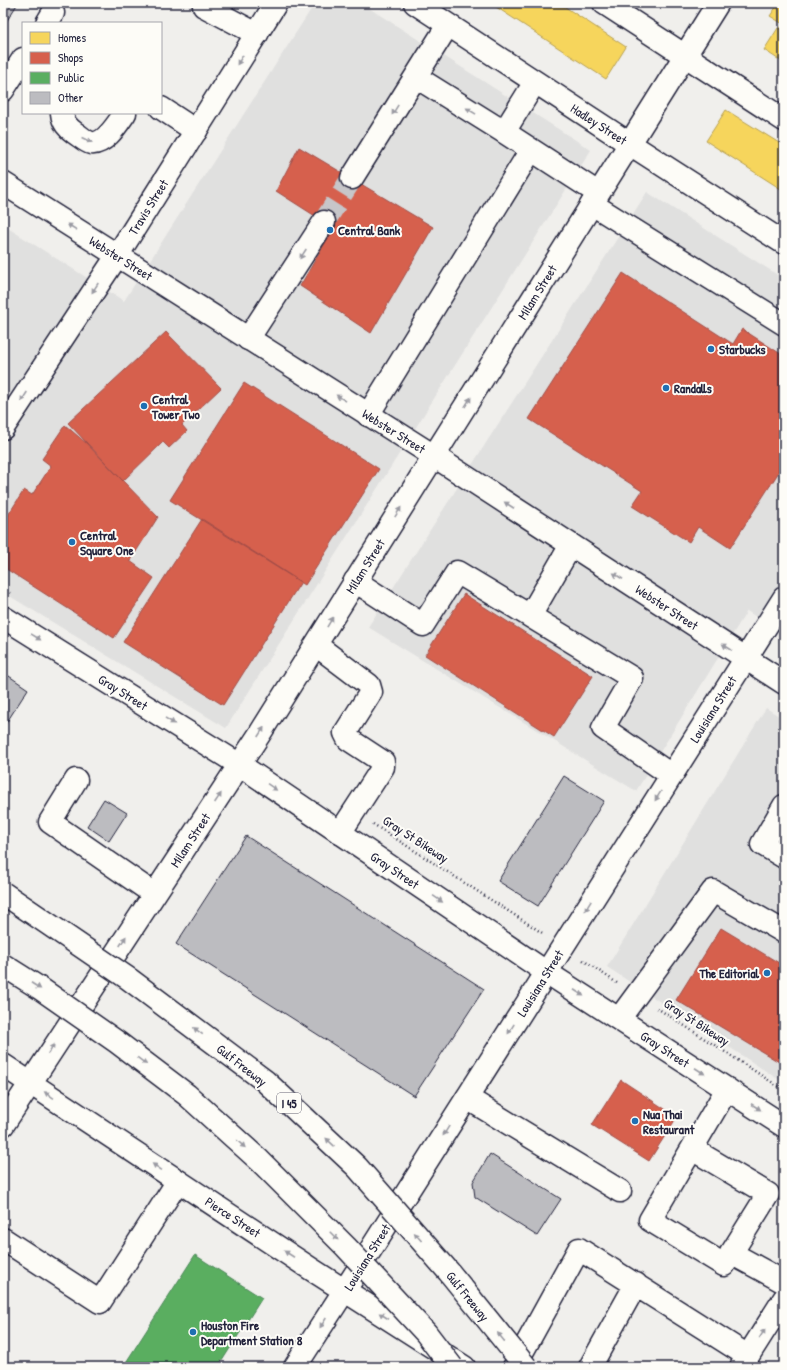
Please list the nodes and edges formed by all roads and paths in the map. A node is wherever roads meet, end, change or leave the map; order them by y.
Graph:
1 (276, 3) edge
2 (415, 3) edge
3 (604, 3) edge
4 (718, 3) edge
5 (203, 4) edge
6 (448, 25) junction
7 (256, 34) junction
8 (685, 56) junction
9 (22, 61) edge
10 (416, 77) junction
11 (535, 82) junction
12 (3, 90) edge
13 (162, 109) edge
14 (62, 114) edge
15 (125, 114) edge
16 (784, 120) edge
17 (196, 131) junction
18 (504, 132) junction
19 (630, 144) junction
20 (531, 150) junction
21 (352, 178) tunnel mouth
22 (3, 183) edge
23 (595, 198) junction
24 (324, 222) tunnel mouth
25 (784, 242) edge
26 (117, 256) junction
27 (784, 324) edge
28 (248, 339) junction
29 (368, 415) junction
30 (3, 428) edge
31 (434, 456) junction
32 (571, 545) junction
33 (355, 581) junction
34 (784, 598) edge
35 (530, 616) junction
36 (3, 617) edge
37 (316, 645) junction
38 (745, 658) junction
39 (784, 683) edge
40 (240, 765) junction
41 (671, 776) junction
42 (76, 780) dead end
43 (784, 806) edge
44 (354, 812) junction
45 (340, 833) junction
46 (784, 857) edge
47 (3, 893) edge
48 (154, 894) junction
49 (535, 927) dead end
50 (784, 932) edge
51 (3, 964) edge
52 (599, 971) dead end
53 (546, 972) junction
54 (637, 995) junction
55 (619, 1019) junction
56 (3, 1065) edge
57 (30, 1082) junction
58 (728, 1089) junction
59 (784, 1090) edge
60 (467, 1098) junction
61 (3, 1125) edge
62 (784, 1126) edge
63 (692, 1149) junction
64 (178, 1181) junction
65 (620, 1191) dead end
66 (3, 1239) edge
67 (731, 1253) junction
68 (784, 1282) edge
69 (636, 1284) junction
70 (345, 1291) junction
71 (784, 1299) edge
72 (744, 1362) edge
73 (294, 1367) edge
74 (452, 1367) edge
75 (464, 1367) edge
76 (514, 1367) edge
77 (526, 1367) edge
78 (590, 1367) edge

1 - 7 main road, Travis Street
2 - 6 main road, Hadley Street
3 - 8 main road
4 - 8 main road, Milam Street
5 - 7 main road
6 - 10 main road
6 - 11 main road, Hadley Street
7 -> 17 main road, Travis Street
8 - 16 main road
8 - 19 main road, Milam Street
9 - 12 main road
18 -> 10 main road
10 -> 21 main road
11 - 18 main road
11 - 19 main road, Hadley Street
13 - 17 main road
14 -> 15 main road
17 - 26 main road, Travis Street
18 - 20 main road
19 - 23 main road, Milam Street
19 - 25 main road, Hadley Street
20 - 23 main road
20 - 29 main road
26 -> 22 main road, Webster Street
23 - 27 main road
31 -> 23 main road, Milam Street
24 -> 28 main road
26 - 28 main road, Webster Street
26 -> 30 main road, Travis Street
29 -> 28 main road, Webster Street
29 - 31 main road, Webster Street
32 -> 31 main road, Webster Street
33 -> 31 main road, Milam Street
32 - 35 main road
38 -> 32 main road, Webster Street
33 - 35 main road
37 -> 33 main road, Milam Street
34 - 38 main road, Louisiana Street
35 - 41 main road
36 -> 40 main road, Gray Street
40 -> 37 main road, Milam Street
37 - 44 main road
38 - 39 main road, Webster Street
38 - 41 main road, Louisiana Street
40 -> 45 main road, Gray Street
48 -> 40 main road, Milam Street
41 -> 53 main road, Louisiana Street
42 - 48 main road
43 - 46 main road
44 - 45 main road
44 - 49 path, Gray St Bikeway
45 -> 53 main road, Gray Street
77 -> 47 main road, Gulf Freeway / I 45, bridge
57 -> 48 main road, Milam Street
50 - 54 main road
51 -> 74 main road, bridge
52 - 54 path, Gray St Bikeway
53 -> 55 main road, Gray Street
53 -> 60 main road, Louisiana Street
54 - 55 main road
54 - 59 path, Gray St Bikeway
55 -> 58 main road, Gray Street
56 - 57 main road, Pierce Street
57 - 61 main road, Milam Street
64 -> 57 main road, Pierce Street
58 -> 62 main road, Gray Street
58 - 63 main road
60 - 65 main road
60 -> 70 main road, Louisiana Street
63 - 67 main road
63 - 67 main road
64 - 66 main road
70 -> 64 main road, Pierce Street
67 - 68 main road
69 - 72 main road
69 - 76 main road
69 - 78 main road
70 -> 73 main road, Louisiana Street
75 -> 70 main road, Pierce Street
72 -> 71 main road

